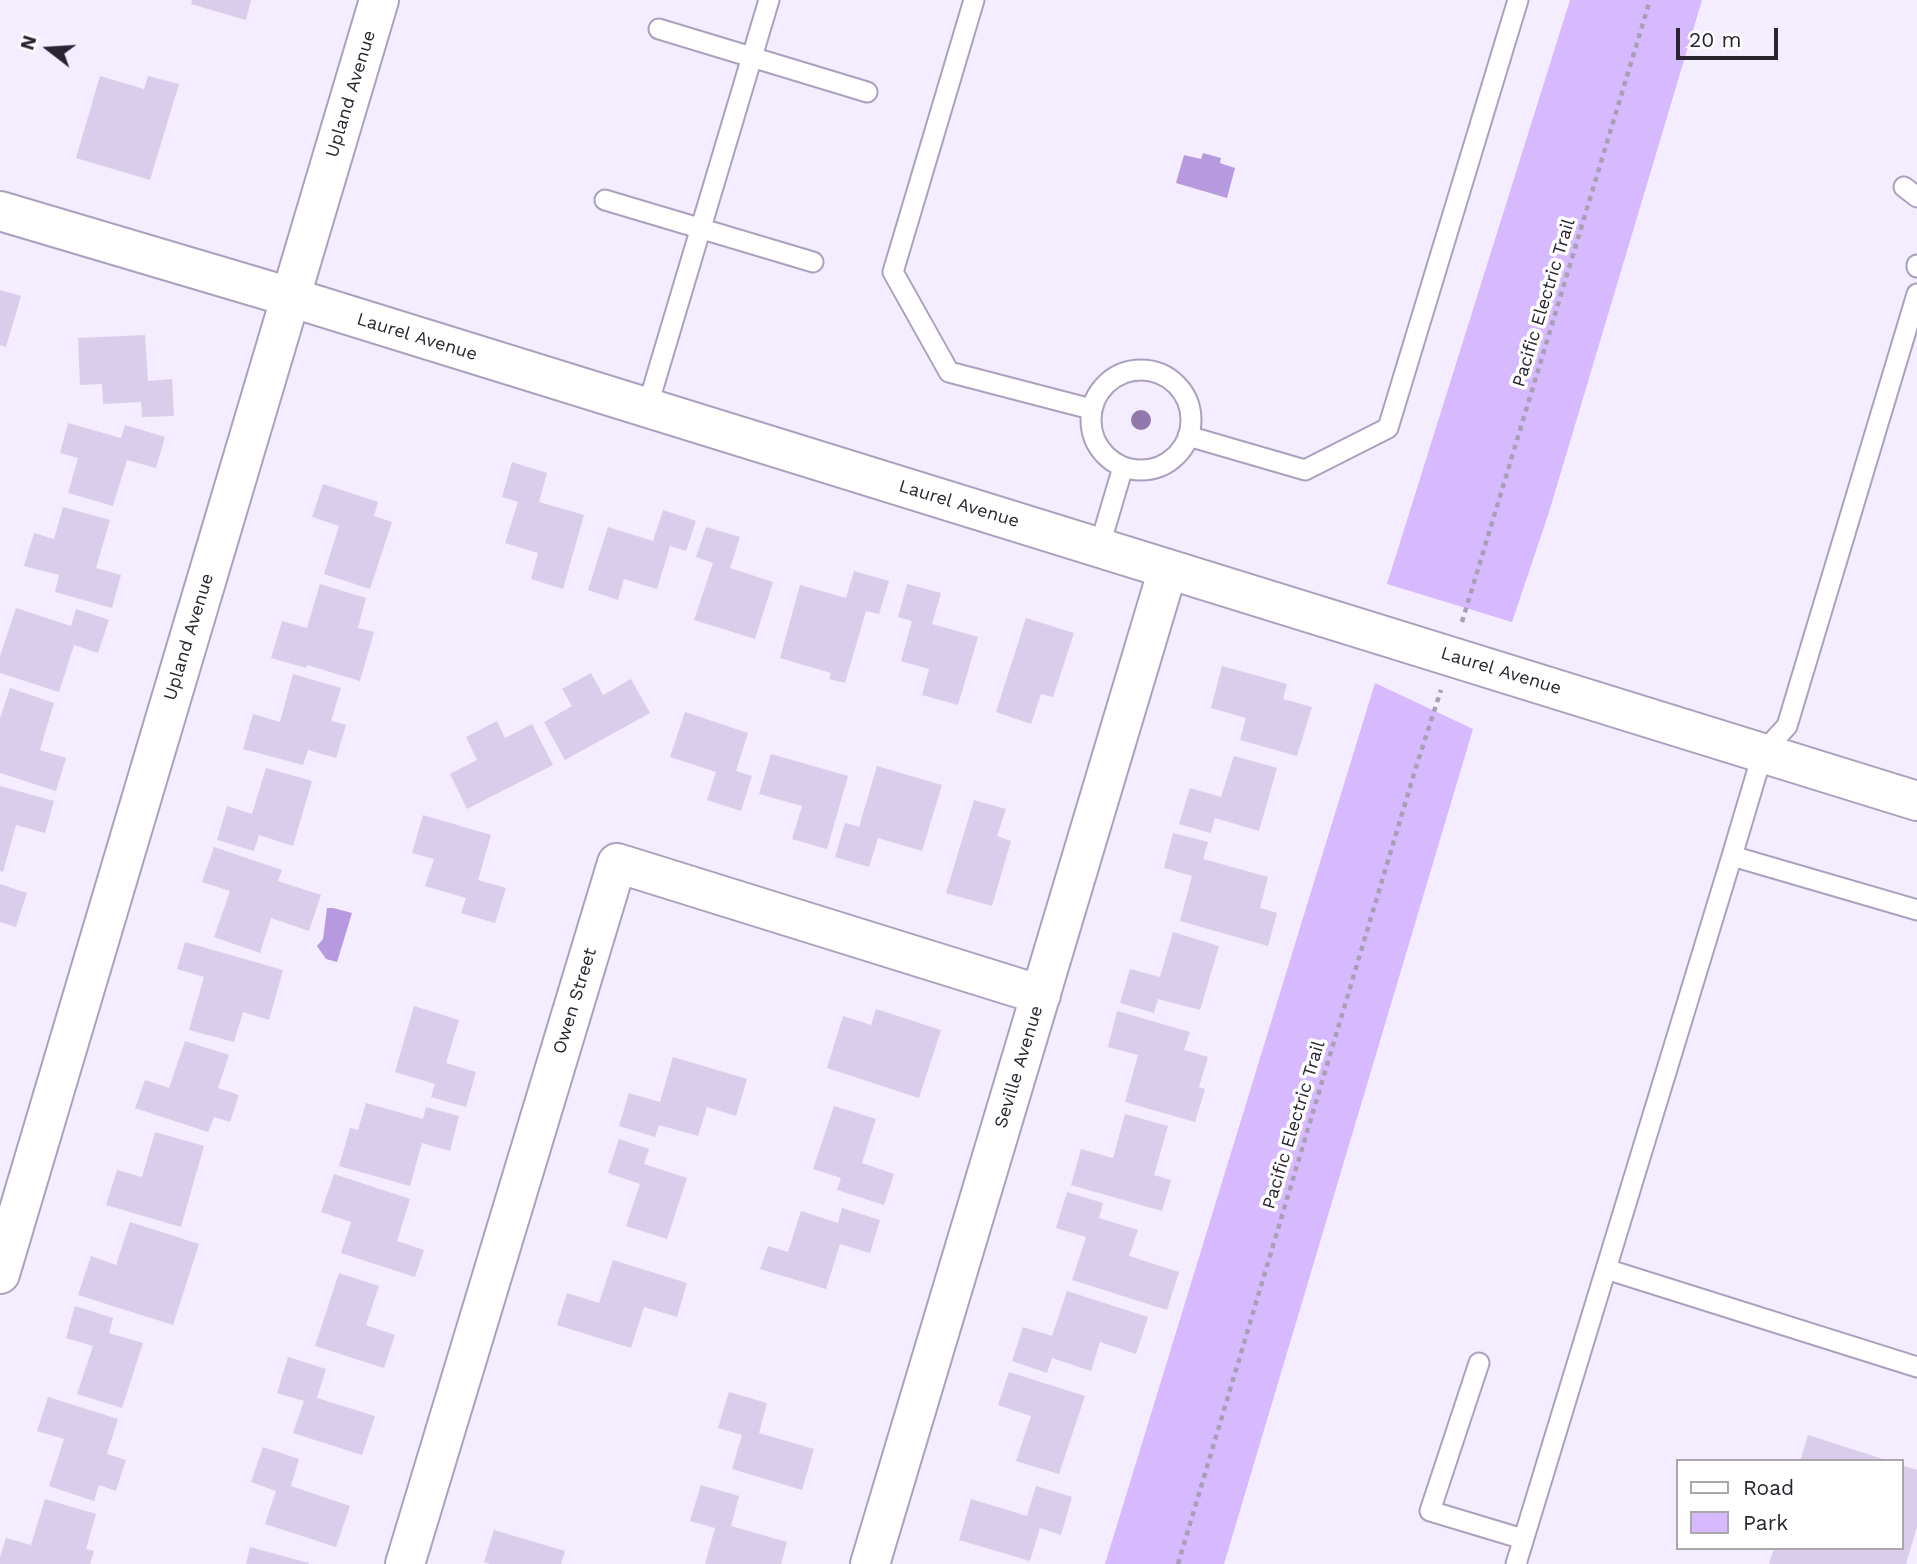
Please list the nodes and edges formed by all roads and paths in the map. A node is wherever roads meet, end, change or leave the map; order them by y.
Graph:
1 (379, 0) edge
2 (769, 0) edge
3 (974, 0) edge
4 (1517, 0) edge
5 (1650, 0) edge
6 (659, 29) dead end
7 (752, 57) junction
8 (867, 92) dead end
9 (605, 200) dead end
10 (0, 211) edge
11 (701, 229) junction
12 (813, 262) dead end
13 (1917, 294) edge
14 (290, 297) junction
15 (647, 408) junction
16 (1091, 409) junction
17 (1188, 436) junction
18 (1123, 467) junction
19 (1099, 548) junction
20 (1168, 569) junction
21 (1465, 613) dead end
22 (1439, 695) dead end
23 (1763, 752) junction
24 (1917, 801) edge
25 (1732, 856) junction
26 (1917, 910) edge
27 (1041, 995) junction
28 (1606, 1269) junction
29 (0, 1274) edge
30 (1479, 1363) dead end
31 (1917, 1367) edge
32 (1523, 1539) junction
33 (405, 1564) edge
34 (870, 1564) edge
35 (1178, 1564) edge
36 (1516, 1564) edge

1 - 14 street, Upland Avenue
2 - 7 lane
3 - 16 lane
4 - 17 lane
5 - 21 path, Pacific Electric Trail
6 - 7 lane
7 - 8 lane
7 - 11 lane
9 - 11 lane
10 - 14 street, Laurel Avenue
11 - 12 lane
11 - 15 lane
13 - 23 lane
14 - 15 street, Laurel Avenue
14 - 29 street, Upland Avenue
15 - 19 street, Laurel Avenue
16 - 17 lane
16 - 18 lane
17 - 18 lane
18 - 19 lane
19 - 20 street, Laurel Avenue
20 - 23 street, Laurel Avenue
20 - 27 street, Seville Avenue
22 - 35 path, Pacific Electric Trail
23 - 24 street, Laurel Avenue
23 - 25 lane
25 - 26 lane
25 - 28 lane
27 - 33 street, Owen Street
27 - 34 street, Seville Avenue
28 - 31 lane
28 - 32 lane
30 - 32 lane
32 - 36 lane

